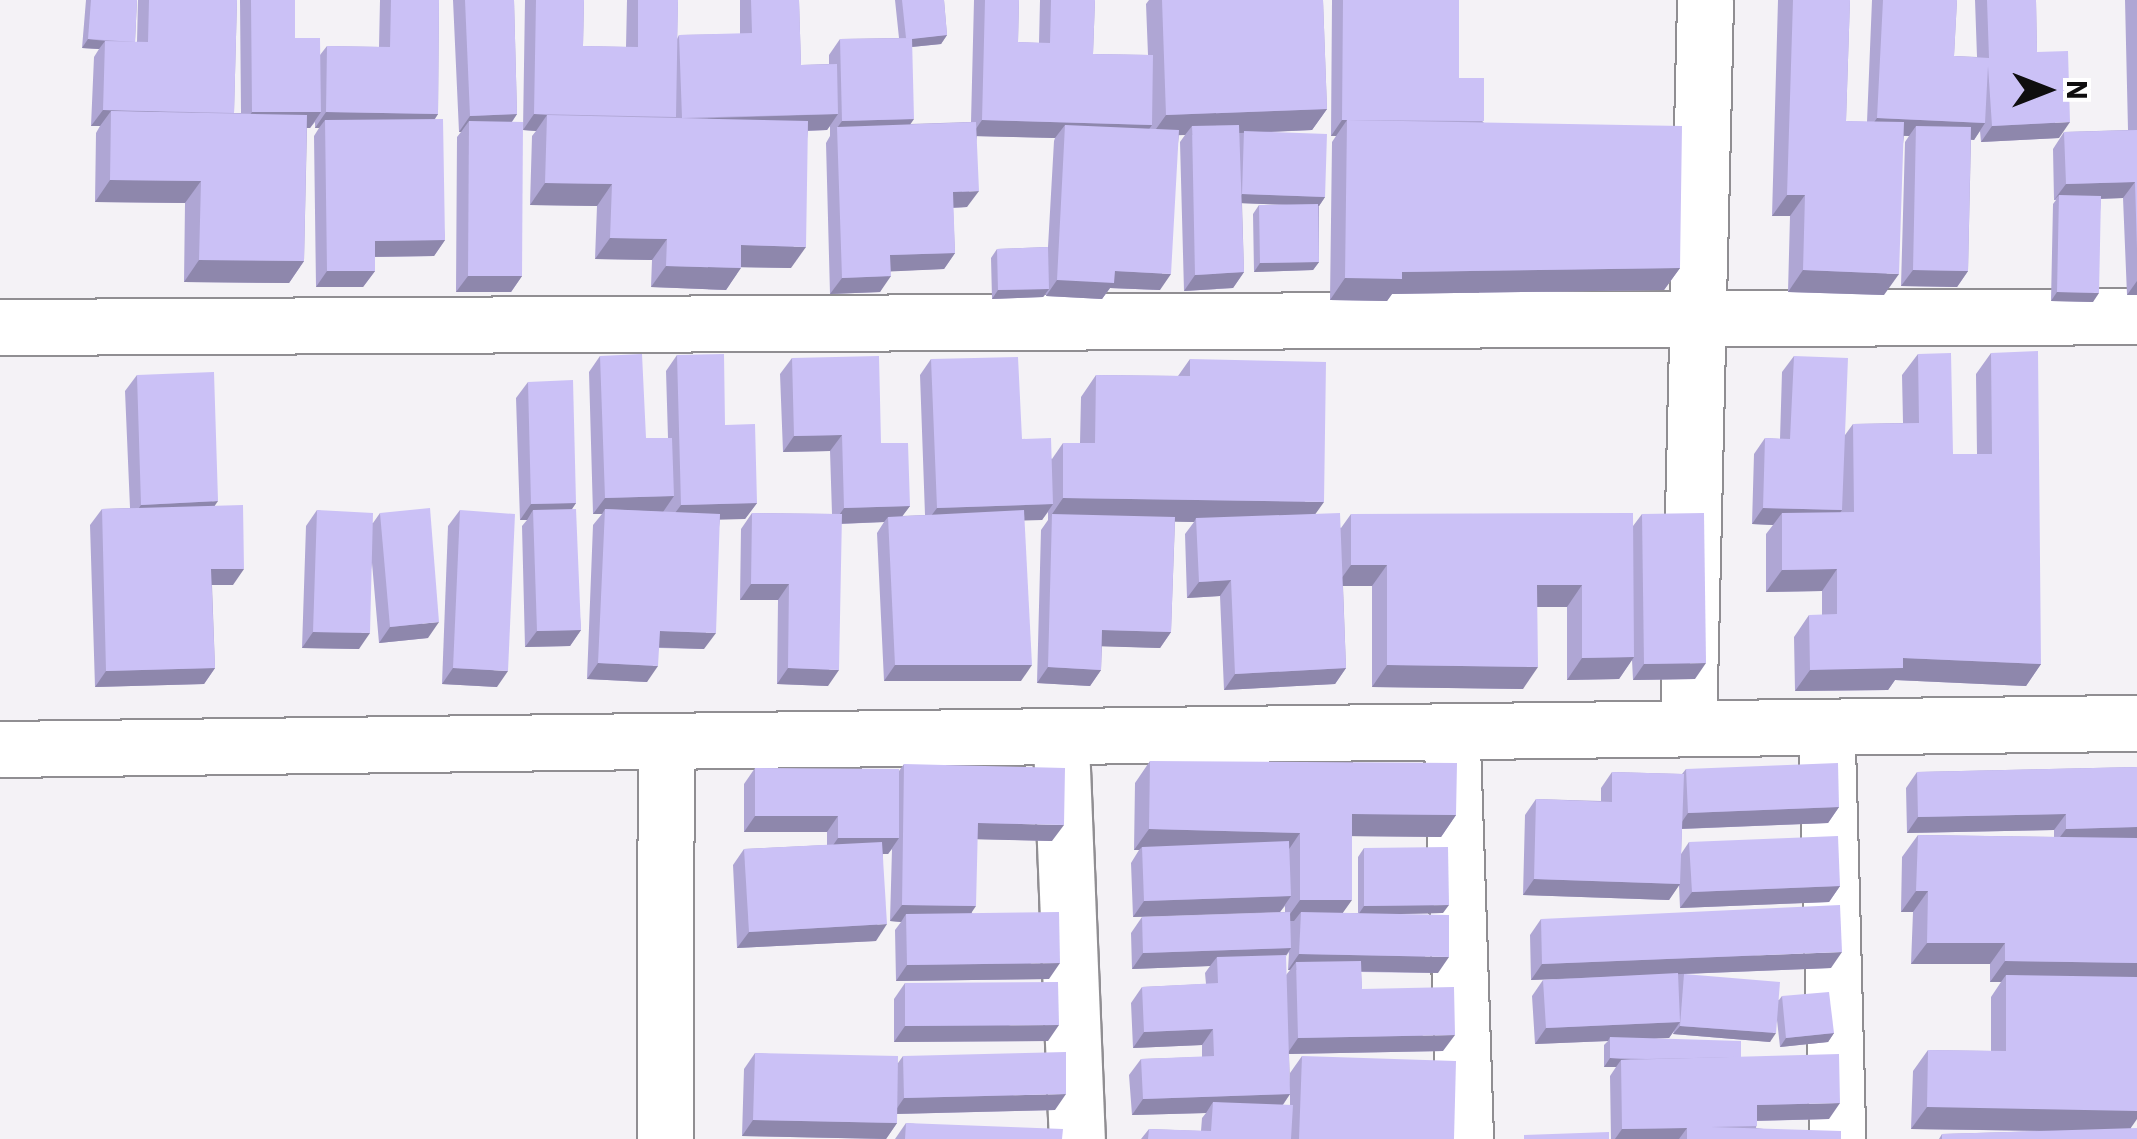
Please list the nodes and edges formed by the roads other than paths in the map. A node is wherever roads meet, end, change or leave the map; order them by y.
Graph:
1 (1704, 0) edge
2 (2137, 316) edge
3 (1695, 318) junction
4 (0, 326) edge
5 (2137, 723) edge
6 (1826, 727) junction
7 (1688, 728) junction
8 (1451, 732) junction
9 (1060, 736) junction
10 (666, 742) junction
11 (0, 749) edge
12 (664, 1139) edge
13 (1077, 1139) edge
14 (1465, 1139) edge
15 (1838, 1139) edge

1 - 3 street
2 - 3 street
3 - 4 street
3 - 7 street
5 - 6 street
6 - 7 street
6 - 15 street
7 - 8 street
8 - 9 street
8 - 14 street
9 - 10 street
9 - 13 street
10 - 11 street
10 - 12 street

